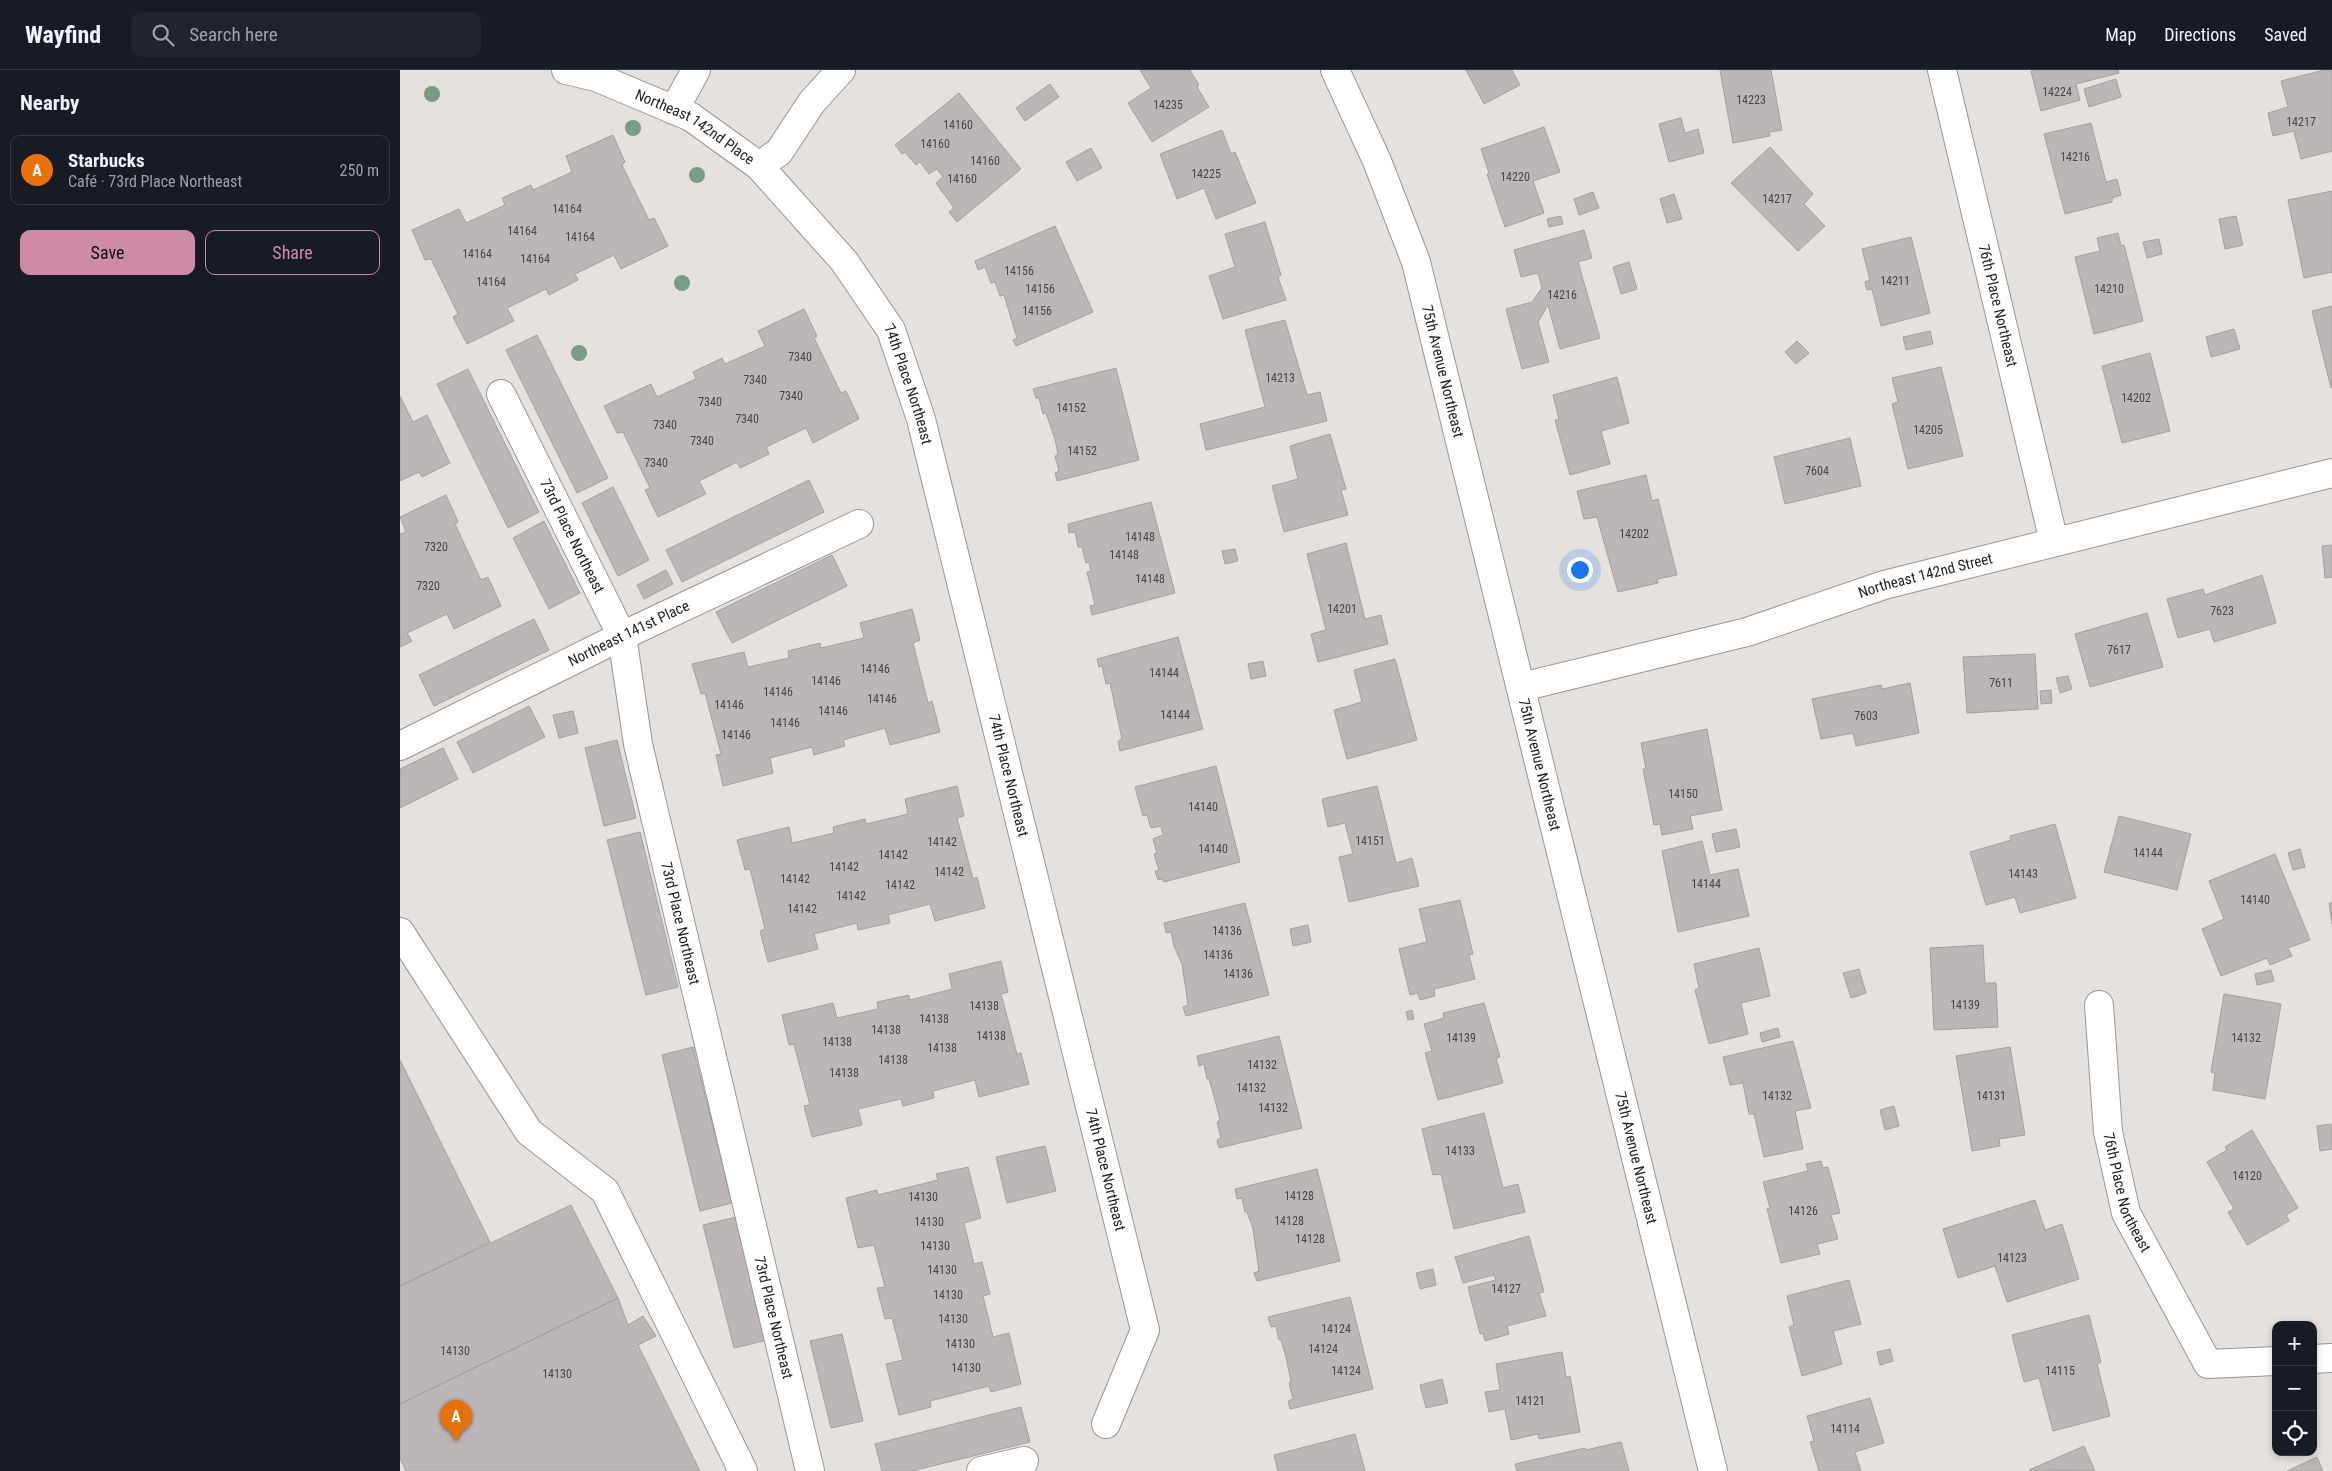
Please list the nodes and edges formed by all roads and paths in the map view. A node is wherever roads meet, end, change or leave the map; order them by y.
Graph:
1 (566, 70) edge
2 (696, 70) edge
3 (841, 70) edge
4 (1335, 70) edge
5 (1942, 70) edge
6 (674, 110) junction
7 (758, 166) junction
8 (501, 394) dead end
9 (2332, 473) edge
10 (859, 524) dead end
11 (2054, 542) junction
12 (622, 636) junction
13 (1522, 687) junction
14 (400, 746) edge
15 (400, 932) edge
16 (2099, 1005) dead end
17 (2332, 1358) edge
18 (2317, 1359) edge
19 (2272, 1361) edge
20 (1106, 1424) dead end
21 (1024, 1461) dead end
22 (743, 1471) edge
23 (810, 1471) edge
24 (981, 1471) edge
25 (1713, 1471) edge

1 - 6 street, Northeast 142nd Place
2 - 6 street
3 - 7 street, Northeast 142nd Place
4 - 13 street, 75th Avenue Northeast
5 - 11 street, 76th Place Northeast
6 - 7 street, Northeast 142nd Place
7 - 20 street, 74th Place Northeast
8 - 12 street, 73rd Place Northeast
9 - 11 street, Northeast 142nd Street
10 - 12 street, Northeast 141st Place
11 - 13 street, Northeast 142nd Street
12 - 14 street, Northeast 141st Place
12 - 23 street, 73rd Place Northeast
13 - 25 street, 75th Avenue Northeast
15 - 22 street
16 - 19 street, 76th Place Northeast
17 - 18 street
21 - 24 street

